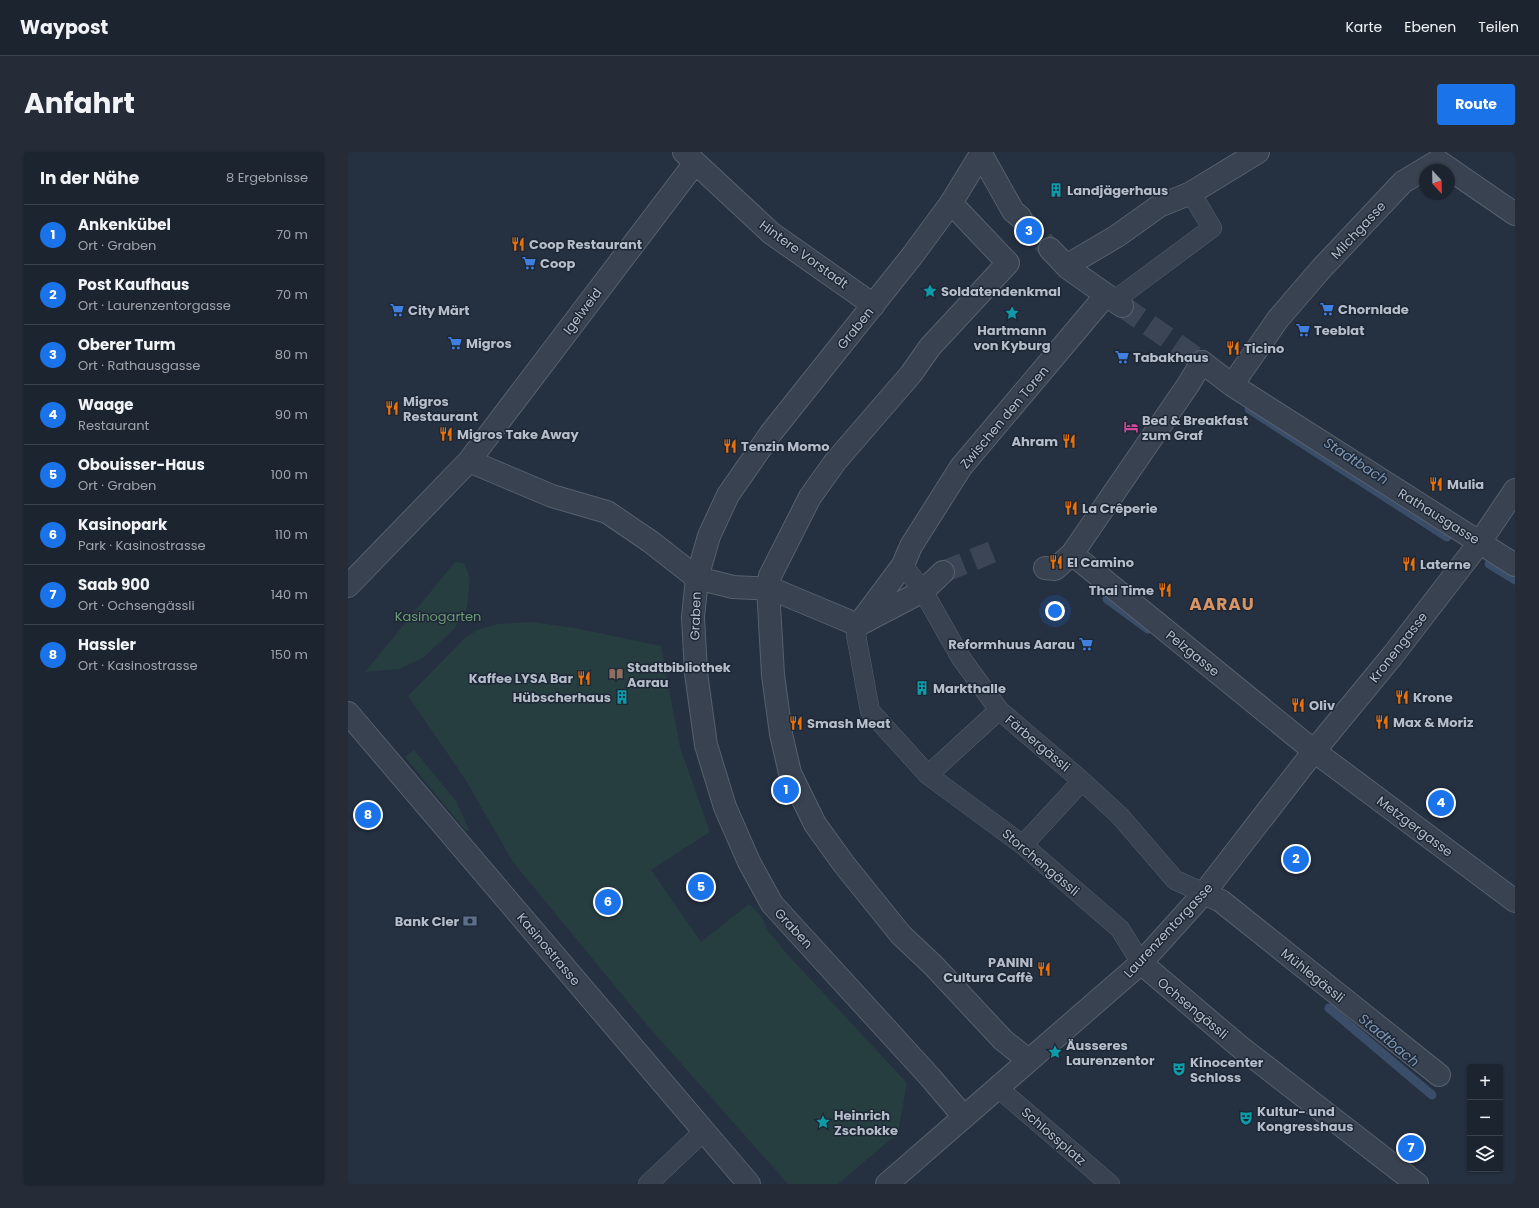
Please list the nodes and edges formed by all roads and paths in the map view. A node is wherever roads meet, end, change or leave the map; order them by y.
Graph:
1 (1258, 152) edge
2 (980, 153) edge
3 (690, 157) edge
4 (1191, 194) junction
5 (951, 203) junction
6 (1515, 214) edge
7 (1020, 217) tunnel mouth
8 (1050, 249) tunnel mouth
9 (1068, 268) junction
10 (1115, 301) junction
11 (873, 306) junction
12 (1232, 385) junction
13 (469, 460) junction
14 (1515, 490) edge
15 (1480, 542) junction
16 (1072, 554) junction
17 (907, 556) junction
18 (1515, 564) edge
19 (1045, 568) dead end
20 (943, 572) tunnel mouth
21 (697, 578) junction
22 (348, 586) edge
23 (768, 587) junction
24 (923, 591) junction
25 (858, 625) junction
26 (999, 710) junction
27 (348, 713) edge
28 (1314, 751) junction
29 (928, 775) junction
30 (1082, 781) junction
31 (1023, 845) junction
32 (1204, 893) junction
33 (1515, 901) edge
34 (1141, 963) junction
35 (1028, 1060) junction
36 (1438, 1075) dead end
37 (998, 1088) junction
38 (964, 1117) junction
39 (704, 1131) junction
40 (648, 1184) edge
41 (749, 1184) edge
42 (887, 1184) edge
43 (1110, 1184) edge
44 (1417, 1184) edge

1 - 4 street
2 - 5 street, Graben
2 - 7 street
3 - 11 street, Hintere Vorstadt
3 - 13 street, Igelweid
4 - 9 street
4 - 10 lane
5 - 11 street, Graben
5 - 23 street
6 - 12 street, Milchgasse
8 - 9 street
9 - 10 street
10 - 17 street, Zwischen den Toren
11 - 21 street, Graben
12 - 15 street, Rathausgasse
12 - 16 street, Rathausgasse
13 - 21 street
13 - 22 street, Igelweid
14 - 15 street, Kronengasse
15 - 18 street, Rathausgasse
15 - 28 street, Kronengasse
16 - 19 street
16 - 28 street, Pelzgasse
17 - 24 lane, Färbergässli
17 - 25 street, Zwischen den Toren
20 - 24 street
21 - 23 street
21 - 38 street, Graben
23 - 25 street
23 - 35 street
24 - 25 street
24 - 26 lane, Färbergässli
25 - 29 lane, Storchengässli
26 - 29 lane
26 - 30 lane, Färbergässli
27 - 39 street, Kasinostrasse
28 - 32 street, Laurenzentorgasse
28 - 33 street, Metzgergasse
29 - 31 lane, Storchengässli
30 - 31 lane
30 - 32 lane, Färbergässli
31 - 34 lane, Storchengässli
32 - 34 street, Laurenzentorgasse
32 - 36 street, Mühlegässli
34 - 35 street, Laurenzentorgasse
34 - 44 street, Ochsengässli
35 - 37 street, Laurenzentorgasse
37 - 38 street, Laurenzentorgasse
37 - 43 lane, Schlossplatz
38 - 42 street, Laurenzentorgasse
39 - 40 lane
39 - 41 street, Kasinostrasse

